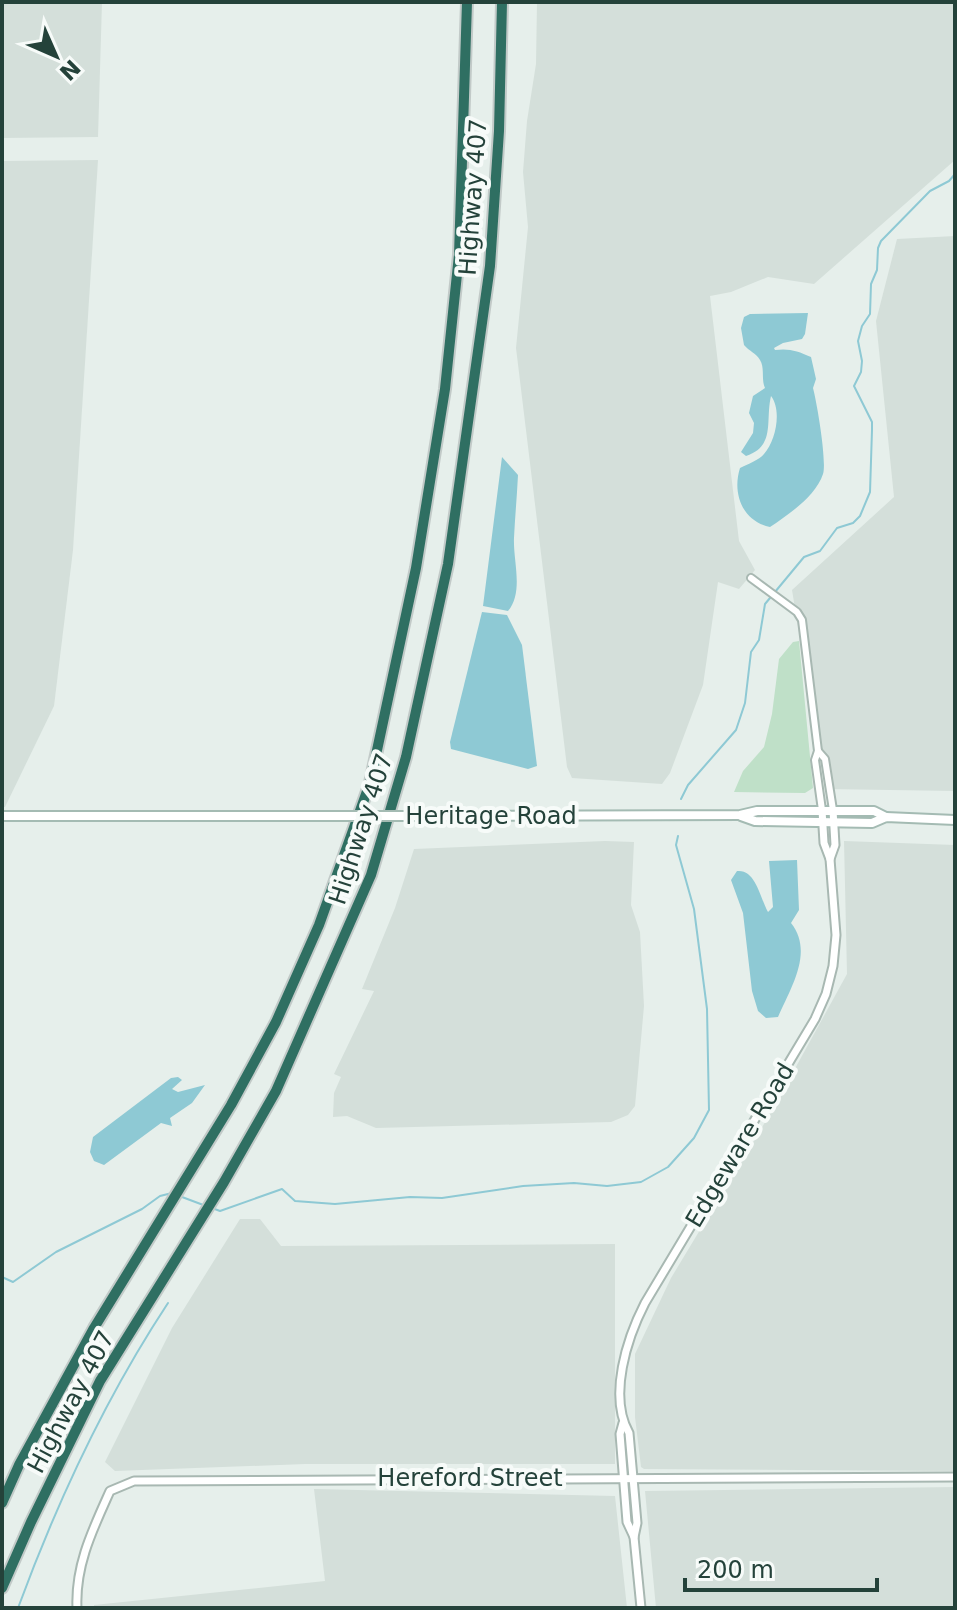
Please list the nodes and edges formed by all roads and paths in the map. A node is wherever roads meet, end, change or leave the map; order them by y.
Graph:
1 (467, 2) edge
2 (502, 2) edge
3 (751, 578) dead end
4 (818, 751) junction
5 (822, 810) junction
6 (833, 810) junction
7 (740, 815) junction
8 (2, 816) edge
9 (886, 817) junction
10 (955, 820) edge
11 (823, 822) junction
12 (834, 823) junction
13 (830, 859) junction
14 (623, 1423) junction
15 (955, 1477) edge
16 (623, 1478) junction
17 (633, 1478) junction
18 (2, 1503) edge
19 (634, 1537) junction
20 (2, 1588) edge
21 (77, 1608) edge
22 (641, 1608) edge

1 - 18 highway, Highway 407
2 - 20 highway, Highway 407
3 - 4 street, Edgeware Road
4 - 5 street, Edgeware Road
4 - 6 street, Edgeware Road
5 - 6 main road, Heritage Road
5 - 7 main road, Heritage Road
5 - 11 street, Edgeware Road
6 - 9 main road, Heritage Road
6 - 12 street, Edgeware Road
7 - 8 main road, Heritage Road, bridge
7 - 11 main road, Heritage Road
9 - 10 main road, Heritage Road
9 - 12 main road, Heritage Road
11 - 12 main road, Heritage Road
11 - 13 street, Edgeware Road
12 - 13 street, Edgeware Road
13 - 14 street, Edgeware Road
14 - 16 street, Edgeware Road
14 - 17 street, Edgeware Road
15 - 17 street, Hereford Street
16 - 17 street, Hereford Street
16 - 19 street, Edgeware Road
16 - 21 street, Hereford Street
17 - 19 street, Edgeware Road
19 - 22 street, Edgeware Road

